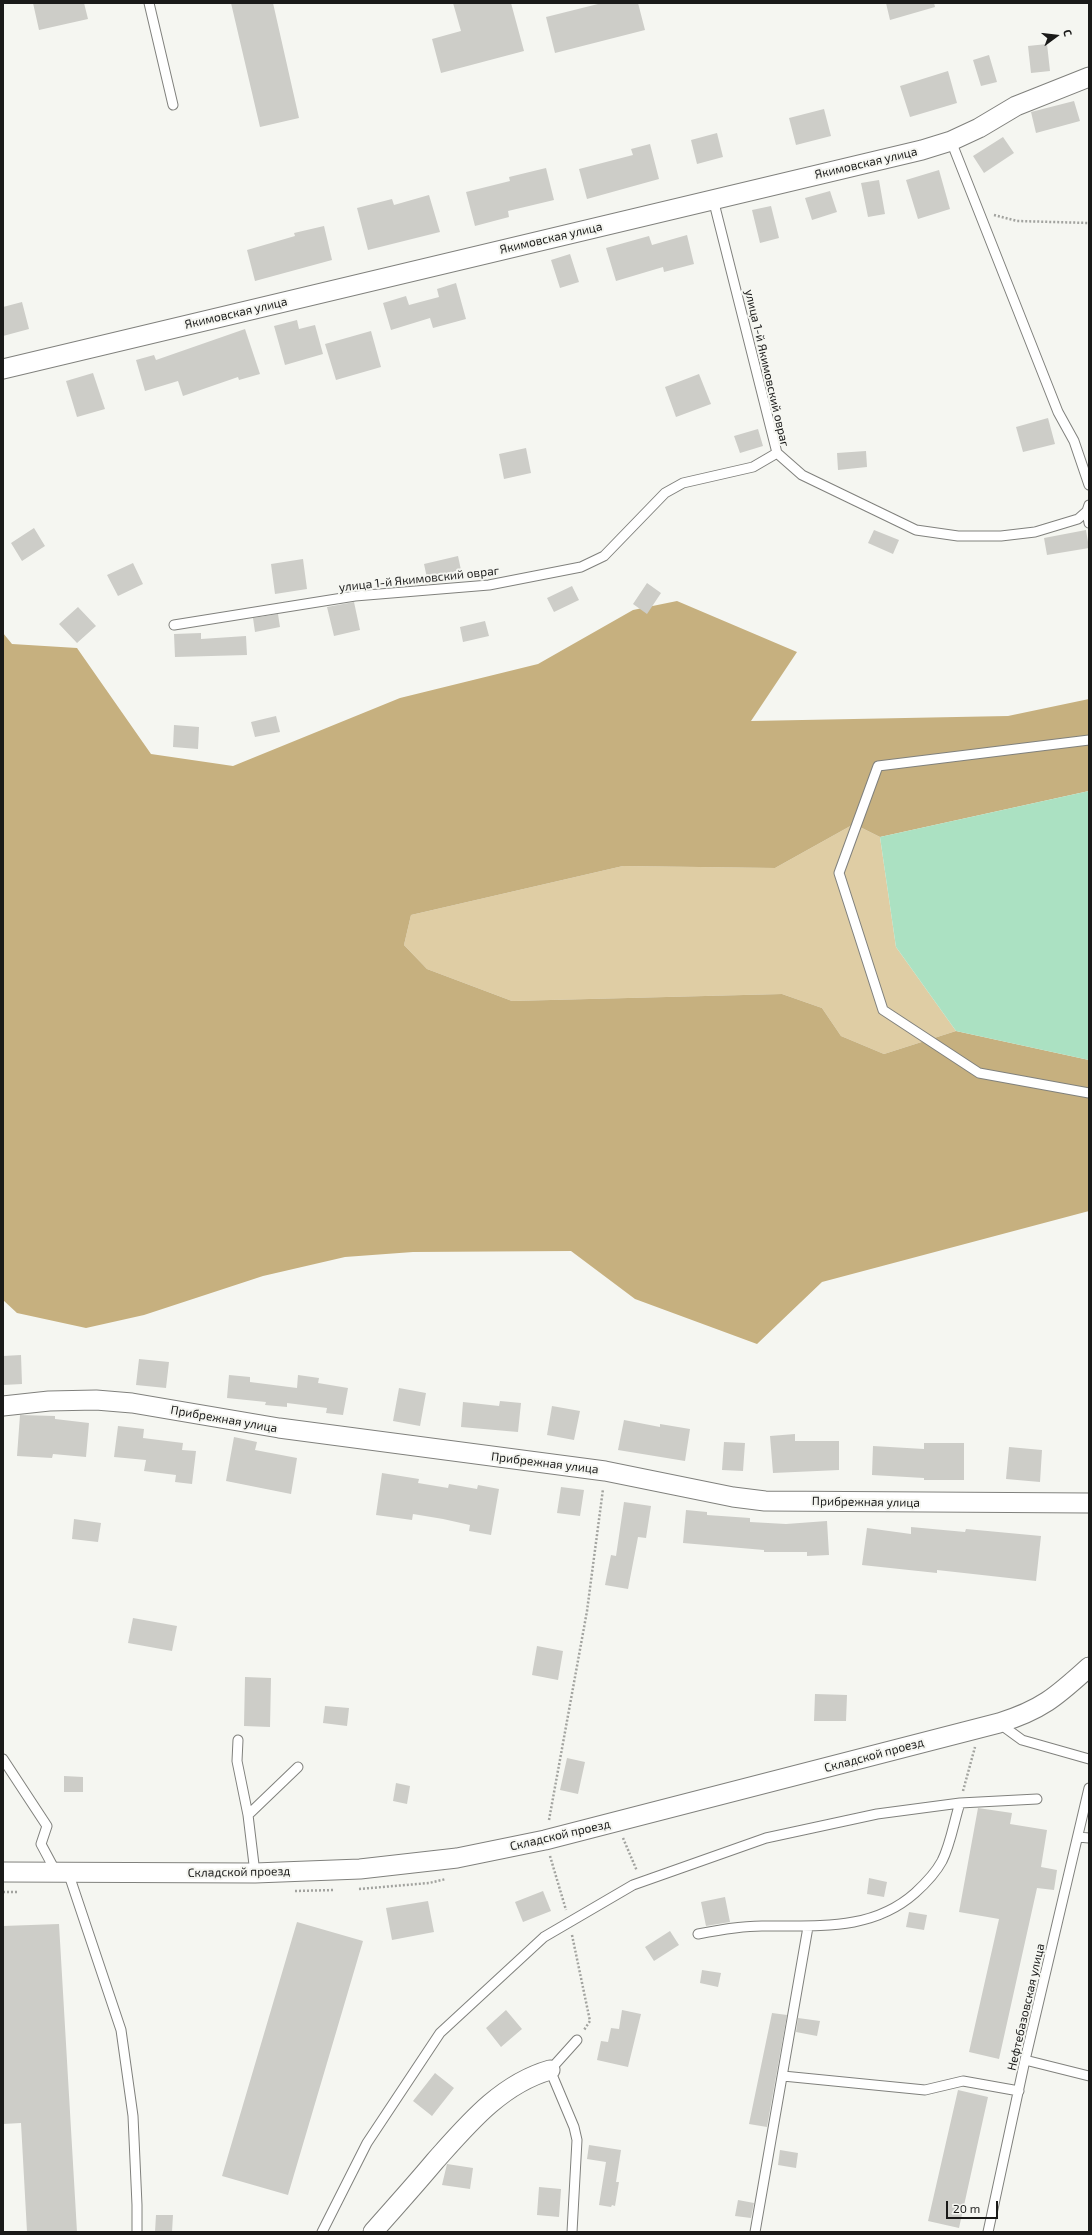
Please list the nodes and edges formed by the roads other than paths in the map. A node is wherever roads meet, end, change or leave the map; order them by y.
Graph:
1 (149, 3) edge
2 (1089, 77) edge
3 (173, 105) dead end
4 (951, 141) junction
5 (713, 199) junction
6 (3, 369) edge
7 (777, 453) junction
8 (1089, 485) edge
9 (1088, 508) edge
10 (1089, 523) edge
11 (174, 625) dead end
12 (1089, 740) edge
13 (1089, 1092) edge
14 (3, 1406) edge
15 (1089, 1503) edge
16 (1089, 1668) edge
17 (998, 1723) junction
18 (238, 1740) dead end
19 (3, 1759) edge
20 (1089, 1759) edge
21 (298, 1767) dead end
22 (1089, 1788) edge
23 (1037, 1799) dead end
24 (960, 1802) junction
25 (248, 1815) junction
26 (1078, 1837) junction
27 (1089, 1838) edge
28 (3, 1872) edge
29 (62, 1872) junction
30 (255, 1873) junction
31 (808, 1927) junction
32 (698, 1934) dead end
33 (577, 2040) road end
34 (1025, 2060) junction
35 (550, 2070) junction
36 (782, 2076) junction
37 (1089, 2076) edge
38 (1019, 2091) junction
39 (137, 2232) edge
40 (322, 2232) edge
41 (373, 2232) edge
42 (572, 2232) edge
43 (755, 2232) edge
44 (988, 2232) edge

1 - 3 lane
2 - 4 street, Якимовская улица
4 - 5 street, Якимовская улица
4 - 8 lane
5 - 6 street, Якимовская улица
5 - 7 lane, улица 1-й Якимовский овраг
7 - 9 lane
7 - 11 lane, улица 1-й Якимовский овраг
9 - 10 lane
12 - 13 lane
14 - 15 street, Прибрежная улица
16 - 17 street, Складской проезд
17 - 20 lane
17 - 30 street, Складской проезд
18 - 25 lane
19 - 29 lane
21 - 25 lane
22 - 26 lane, Нефтебазовская улица
23 - 24 lane
24 - 31 lane
24 - 40 lane
25 - 30 lane
26 - 27 lane
26 - 34 lane, Нефтебазовская улица
28 - 29 street, Складской проезд
29 - 30 street, Складской проезд
29 - 39 lane
31 - 32 lane
31 - 36 lane
33 - 35 lane
34 - 37 lane
34 - 38 lane, Нефтебазовская улица
35 - 41 street
35 - 42 lane
36 - 38 lane
36 - 43 lane
38 - 44 lane, Нефтебазовская улица

